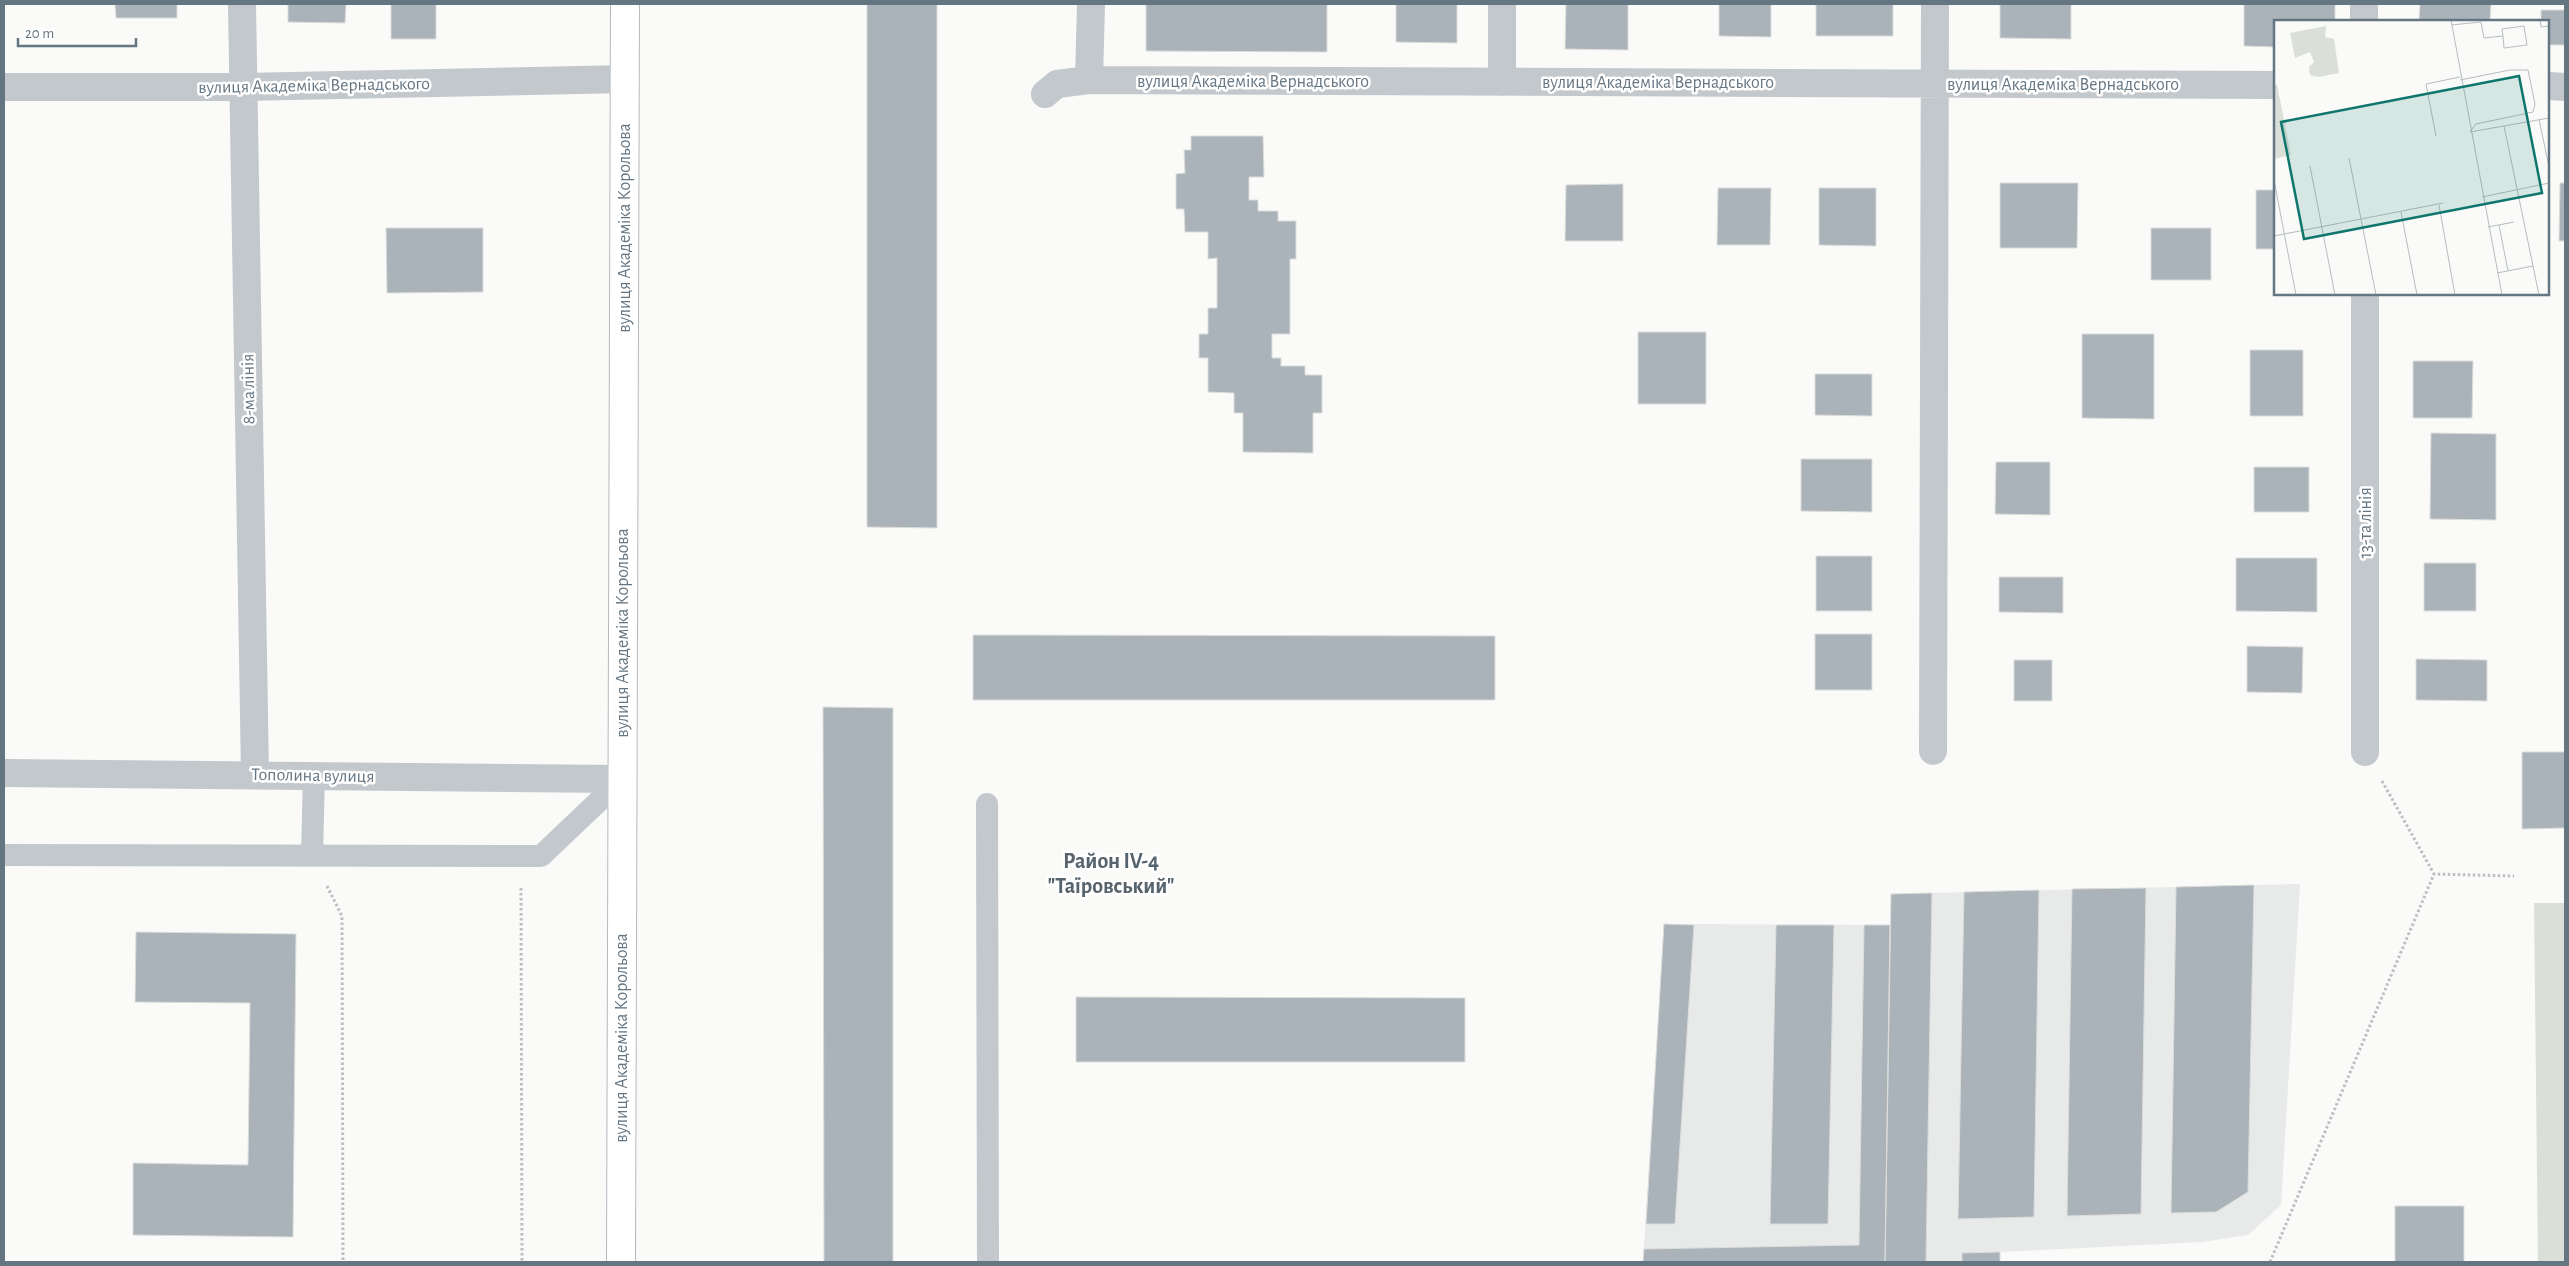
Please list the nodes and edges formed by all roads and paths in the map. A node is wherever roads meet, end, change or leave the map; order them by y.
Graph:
1 (242, 4) edge
2 (625, 4) edge
3 (1091, 4) edge
4 (1502, 4) edge
5 (1935, 4) edge
6 (2364, 4) edge
7 (2364, 20) edge
8 (625, 78) junction
9 (1089, 80) junction
10 (1502, 82) junction
11 (1934, 84) junction
12 (2274, 85) edge
13 (2549, 86) edge
14 (2565, 86) edge
15 (242, 87) junction
16 (4, 88) edge
17 (1045, 94) dead end
18 (2365, 295) edge
19 (1933, 751) dead end
20 (2365, 752) joint
21 (4, 773) edge
22 (255, 774) junction
23 (314, 775) junction
24 (622, 780) junction
25 (987, 804) dead end
26 (4, 855) edge
27 (312, 855) junction
28 (521, 855) junction
29 (2434, 874) junction
30 (2514, 876) dead end
31 (343, 1262) edge
32 (522, 1262) edge
33 (621, 1262) edge
34 (988, 1262) edge
35 (2270, 1262) edge

1 - 15 street, 8-ма лінія
2 - 8 main road, вулиця Академіка Корольова
3 - 9 street
4 - 10 street
5 - 11 street
6 - 7 street
8 - 15 street, вулиця Академіка Вернадського
8 - 24 main road, вулиця Академіка Корольова
9 - 10 street, вулиця Академіка Вернадського
9 - 17 street, вулиця Академіка Вернадського
10 - 11 street, вулиця Академіка Вернадського
11 - 12 street, вулиця Академіка Вернадського
11 - 19 street
13 - 14 street
15 - 16 street, вулиця Академіка Вернадського
15 - 22 street, 8-ма лінія
18 - 20 street, 13-та лінія
20 - 29 path
21 - 22 street, Тополина вулиця
22 - 23 street, Тополина вулиця
23 - 24 street, Тополина вулиця
23 - 27 lane
24 - 28 lane
24 - 33 main road, вулиця Академіка Корольова
25 - 34 lane
26 - 27 lane
27 - 28 lane
27 - 31 path
28 - 32 path
29 - 30 path
29 - 35 path

